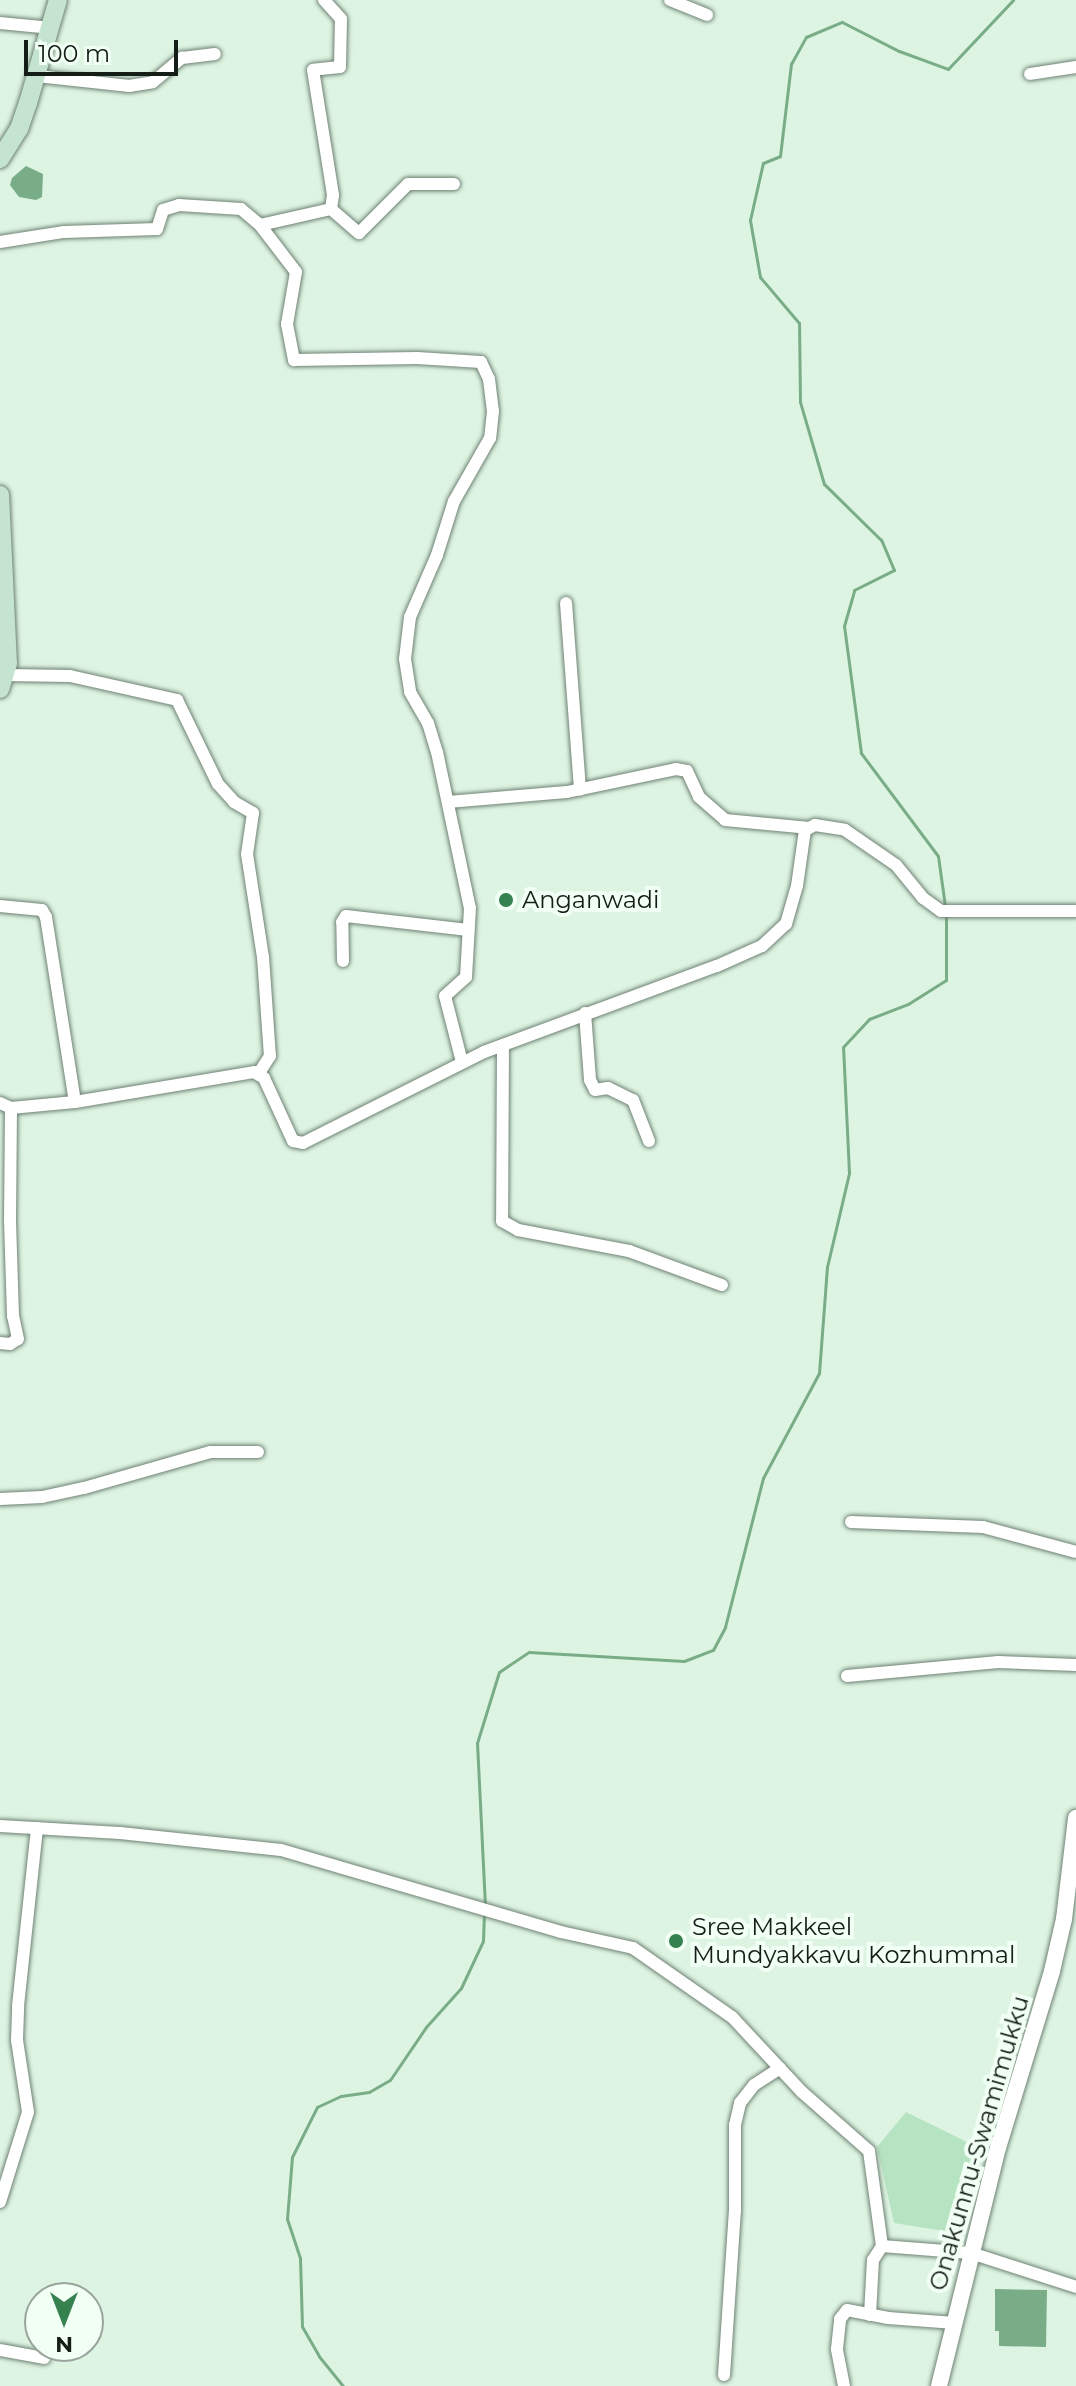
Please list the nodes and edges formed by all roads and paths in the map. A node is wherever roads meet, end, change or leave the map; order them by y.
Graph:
1 (58, 0) edge
2 (324, 0) edge
3 (670, 0) edge
4 (707, 15) dead end
5 (0, 23) edge
6 (52, 28) junction
7 (215, 54) dead end
8 (1076, 67) edge
9 (1030, 74) dead end
10 (37, 76) junction
11 (0, 159) edge
12 (454, 184) dead end
13 (331, 209) junction
14 (260, 225) junction
15 (0, 242) edge
16 (0, 495) edge
17 (566, 603) dead end
18 (2, 682) edge
19 (580, 789) junction
20 (448, 802) junction
21 (810, 828) junction
22 (0, 906) edge
23 (1076, 911) edge
24 (468, 930) junction
25 (343, 961) dead end
26 (585, 1013) junction
27 (503, 1045) junction
28 (462, 1062) junction
29 (259, 1073) junction
30 (75, 1102) junction
31 (5, 1106) edge
32 (649, 1141) dead end
33 (722, 1285) dead end
34 (0, 1343) edge
35 (258, 1452) dead end
36 (0, 1499) edge
37 (851, 1522) dead end
38 (1076, 1552) edge
39 (1076, 1665) edge
40 (847, 1676) dead end
41 (1076, 1818) edge
42 (0, 1826) edge
43 (37, 1828) junction
44 (780, 2068) junction
45 (0, 2202) edge
46 (882, 2246) junction
47 (971, 2253) junction
48 (1076, 2287) edge
49 (870, 2315) junction
50 (955, 2323) junction
51 (0, 2350) edge
52 (24, 2354) edge
53 (724, 2375) dead end
54 (844, 2386) edge
55 (939, 2386) edge

1 - 6 main road
2 - 13 street
3 - 4 street
5 - 6 street
6 - 10 main road
7 - 10 street
8 - 9 street
10 - 11 main road
12 - 13 street
13 - 14 street
14 - 15 street
14 - 20 street
16 - 18 main road
17 - 19 street
18 - 29 street
19 - 20 street
19 - 21 street
20 - 24 street
21 - 23 street
21 - 26 street
22 - 30 street
24 - 25 street
24 - 28 street
26 - 27 street
26 - 32 street
27 - 28 street
27 - 33 street
28 - 29 street
29 - 30 street
30 - 31 street
31 - 34 street
35 - 36 street
37 - 38 street
39 - 40 street
41 - 47 street, Onakunnu-Swamimukku
42 - 43 street
43 - 44 street
43 - 45 street
44 - 46 street
44 - 53 street
46 - 47 street
46 - 49 street
47 - 48 street
47 - 50 street, Onakunnu-Swamimukku
49 - 50 street
49 - 54 street
50 - 55 street, Onakunnu-Swamimukku
51 - 52 street

